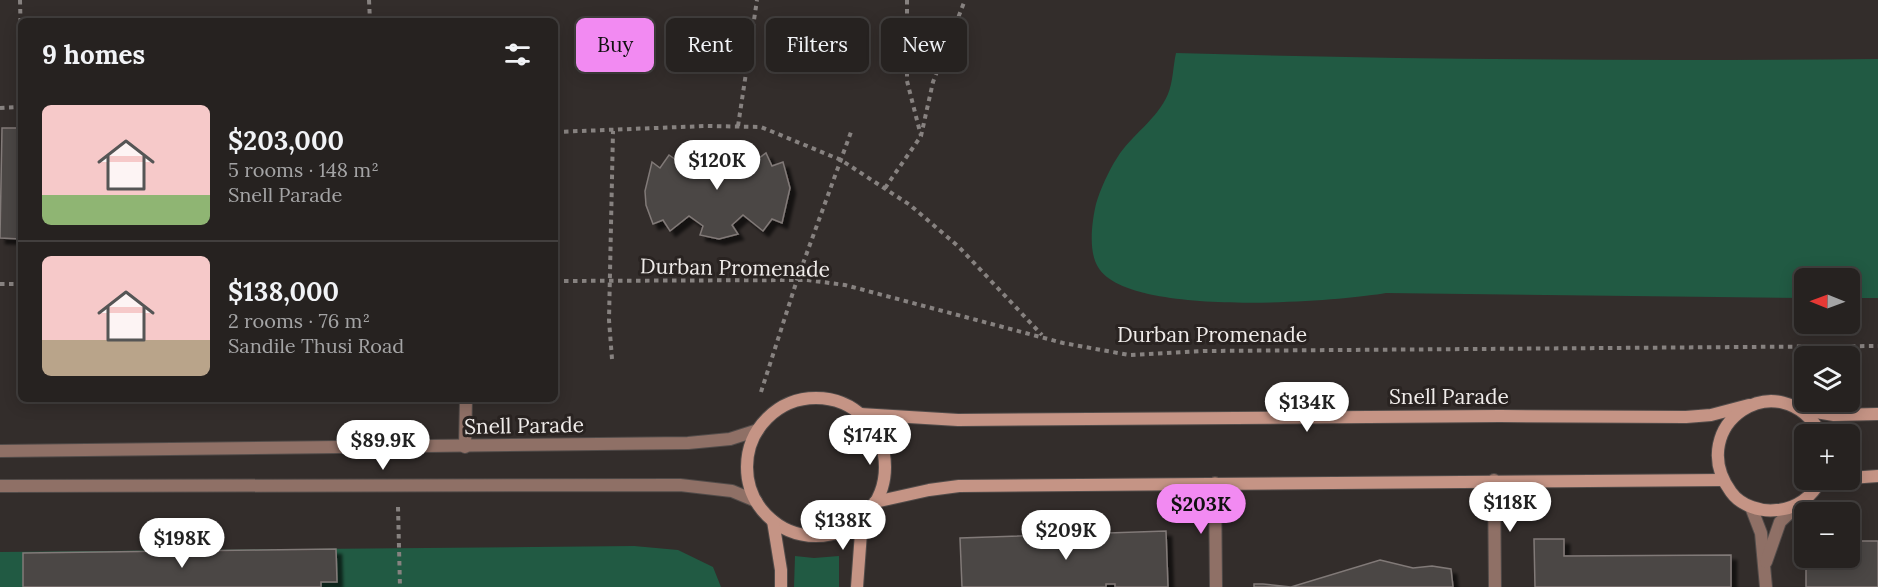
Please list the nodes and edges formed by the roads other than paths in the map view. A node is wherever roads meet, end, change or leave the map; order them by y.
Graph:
1 (466, 402) edge
2 (1749, 405) junction
3 (1794, 406) edge
4 (1803, 412) edge
5 (1808, 412) edge
6 (860, 414) junction
7 (1878, 414) edge
8 (1816, 424) edge
9 (758, 430) junction
10 (465, 447) junction
11 (0, 452) edge
12 (1878, 476) edge
13 (1860, 477) edge
14 (1494, 480) junction
15 (1722, 480) junction
16 (1215, 483) junction
17 (0, 486) edge
18 (1812, 490) edge
19 (756, 501) junction
20 (875, 502) junction
21 (1801, 502) edge
22 (1794, 505) edge
23 (1751, 507) junction
24 (1794, 509) edge
25 (862, 519) junction
26 (773, 521) junction
27 (1766, 563) junction
28 (781, 587) edge
29 (857, 587) edge
30 (1216, 587) edge
31 (1495, 587) edge
32 (1766, 587) edge

1 - 10 street
2 - 3 main road, Snell Parade
2 - 6 main road, Snell Parade
2 - 15 main road
4 - 8 main road
5 - 7 main road
6 - 9 main road
6 - 20 main road
9 - 10 street, Snell Parade
9 - 19 main road
10 - 11 street, Snell Parade
12 - 13 main road
14 - 15 main road
14 - 16 main road
14 - 31 street
15 - 23 main road
16 - 20 main road
16 - 30 street
17 - 19 street
18 - 21 main road
19 - 26 main road
20 - 25 main road
22 - 23 main road
23 - 27 street
24 - 27 street
25 - 26 main road
25 - 29 main road
26 - 28 main road
27 - 32 street

